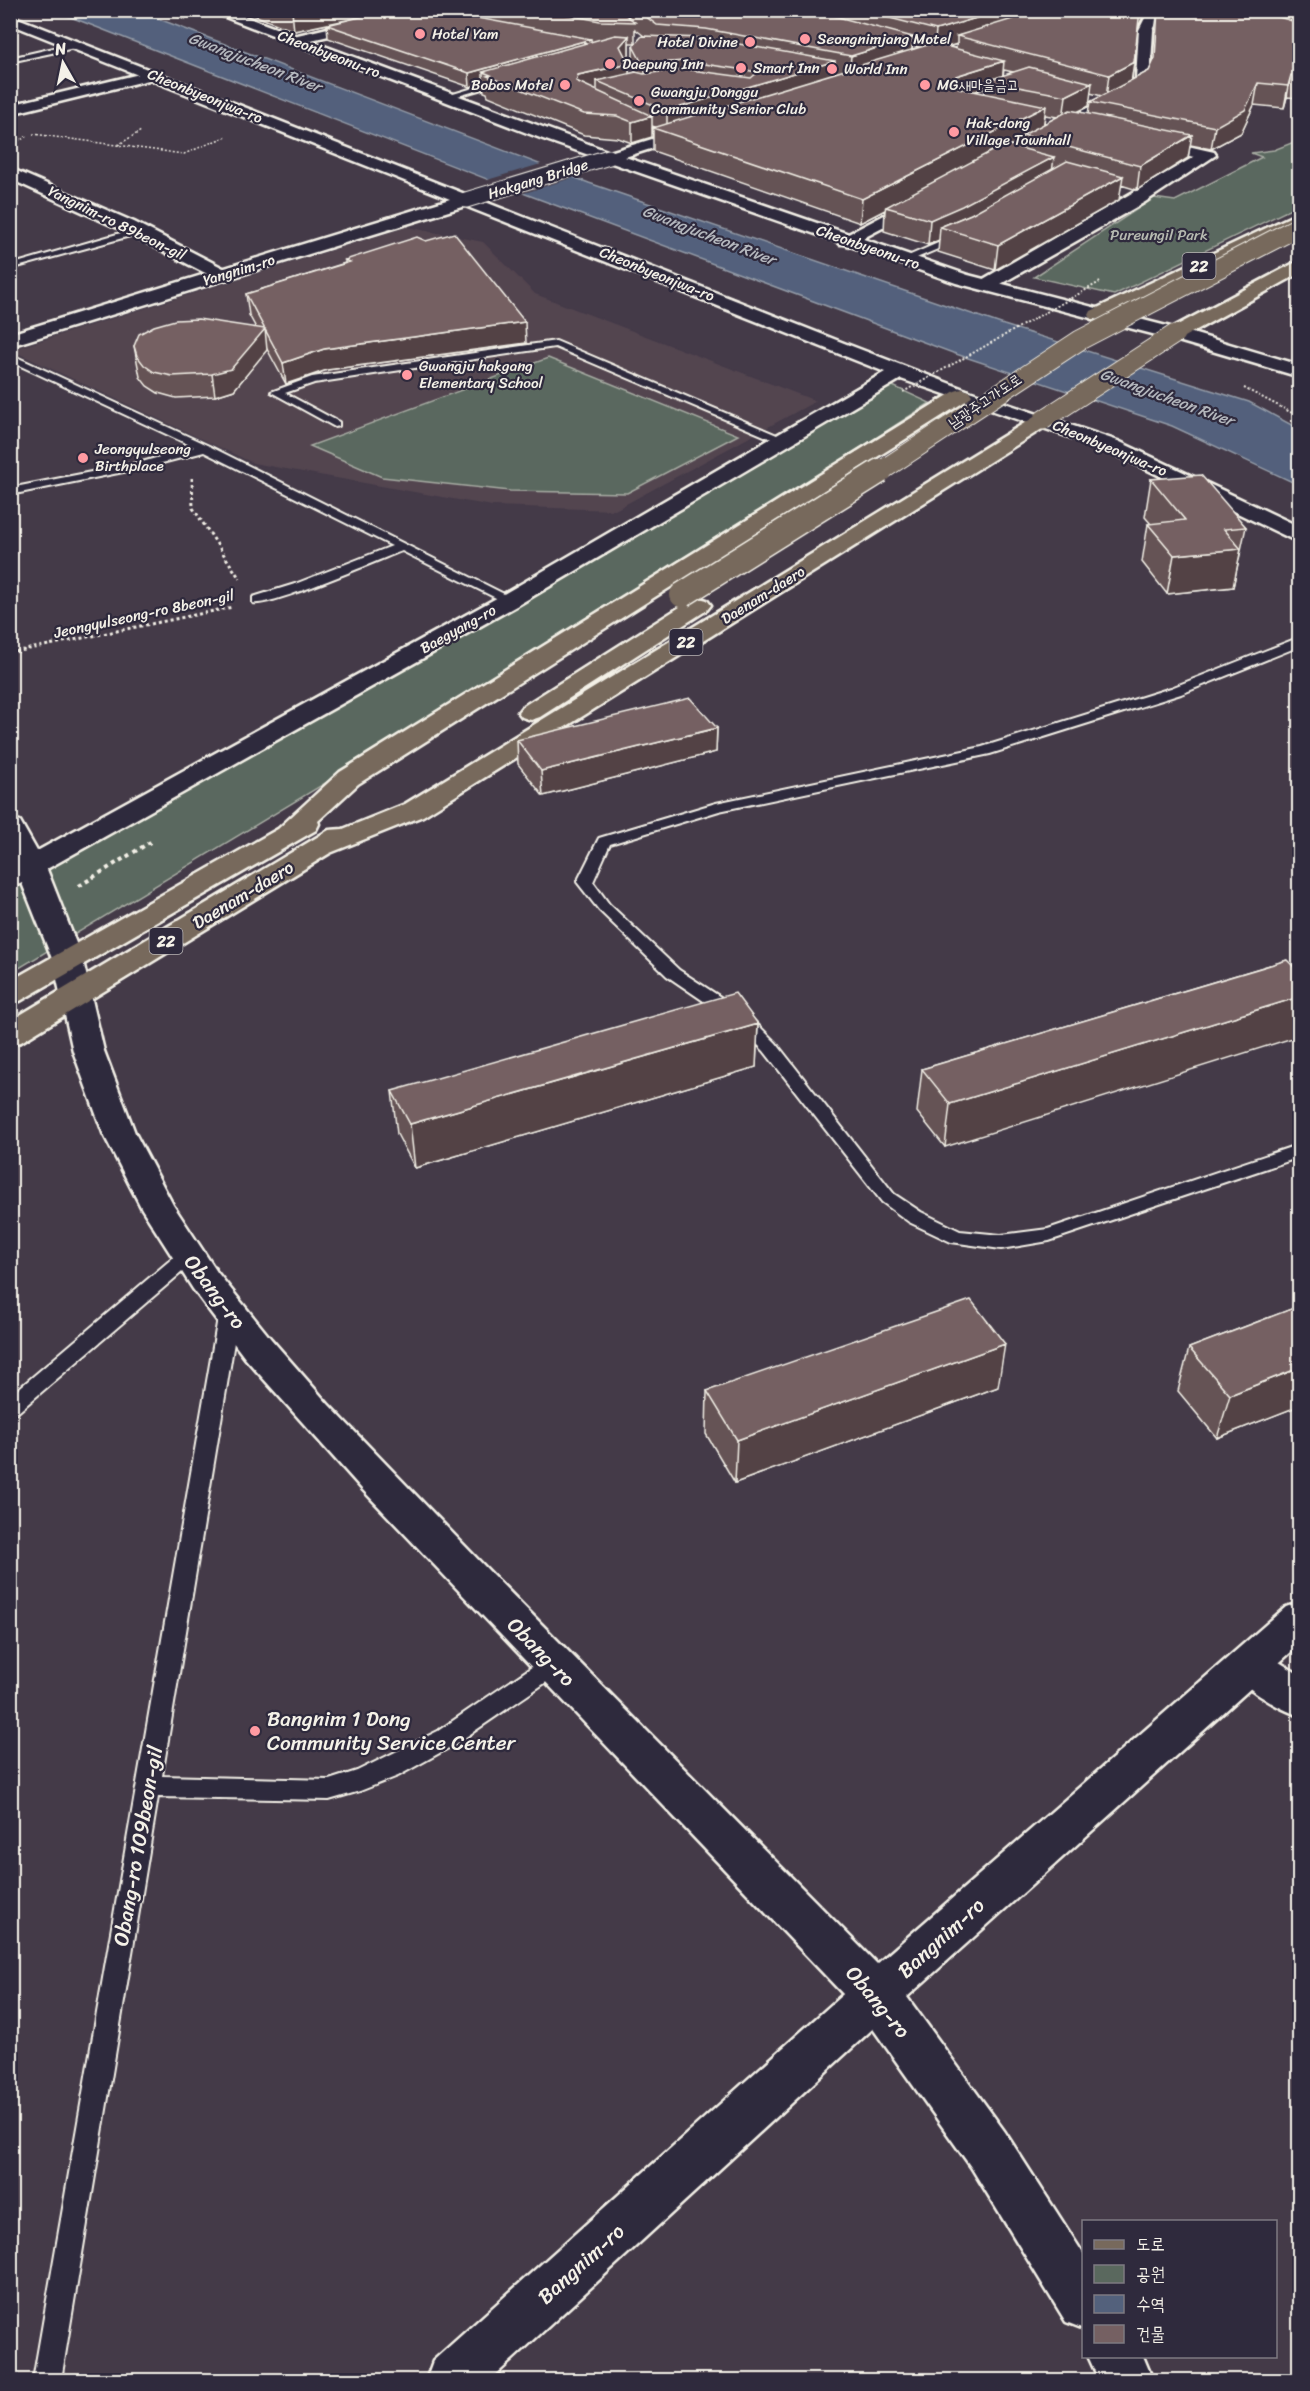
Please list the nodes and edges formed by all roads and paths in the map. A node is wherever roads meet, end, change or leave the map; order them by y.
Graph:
1 (213, 10) edge
2 (1156, 10) edge
3 (385, 18) edge
4 (10, 19) edge
5 (294, 40) junction
6 (76, 45) junction
7 (10, 60) edge
8 (152, 75) junction
9 (511, 80) edge
10 (1085, 97) edge
11 (444, 98) junction
12 (1108, 104) junction
13 (10, 110) edge
14 (1042, 120) edge
15 (270, 122) junction
16 (1065, 124) junction
17 (708, 127) edge
18 (1087, 129) edge
19 (141, 131) dead end
20 (10, 139) edge
21 (1131, 139) edge
22 (1028, 144) edge
23 (118, 145) junction
24 (609, 157) junction
25 (10, 173) edge
26 (936, 193) edge
27 (1118, 193) edge
28 (1139, 198) junction
29 (466, 200) junction
30 (1299, 217) edge
31 (1299, 226) edge
32 (974, 229) edge
33 (138, 231) junction
34 (846, 240) junction
35 (1299, 244) edge
36 (904, 260) junction
37 (1299, 265) edge
38 (13, 267) dead end
39 (223, 275) junction
40 (1100, 282) dead end
41 (986, 285) junction
42 (1098, 315) junction
43 (1174, 334) junction
44 (10, 340) edge
45 (10, 357) edge
46 (1299, 371) edge
47 (902, 382) junction
48 (962, 395) junction
49 (1043, 420) junction
50 (335, 424) dead end
51 (989, 424) dead end
52 (785, 441) junction
53 (204, 448) junction
54 (181, 455) junction
55 (904, 480) dead end
56 (10, 492) edge
57 (885, 492) dead end
58 (1299, 536) edge
59 (403, 546) junction
60 (779, 558) dead end
61 (257, 600) junction
62 (510, 600) junction
63 (691, 600) junction
64 (1299, 641) edge
65 (10, 653) edge
66 (10, 827) edge
67 (287, 836) junction
68 (321, 847) junction
69 (21, 872) edge
70 (71, 979) junction
71 (10, 994) edge
72 (10, 1035) edge
73 (1299, 1150) edge
74 (188, 1256) junction
75 (229, 1312) junction
76 (10, 1408) edge
77 (1299, 1619) edge
78 (1249, 1664) junction
79 (553, 1665) junction
80 (1299, 1698) edge
81 (148, 1786) junction
82 (876, 1995) junction
83 (1082, 2302) edge
84 (1115, 2358) edge
85 (47, 2380) edge
86 (452, 2380) edge
87 (1127, 2380) edge

1 - 5 street, Cheonbyeonu-ro
2 - 12 street
3 - 5 street
4 - 6 street, Cheonbyeonjwa-ro
5 - 11 street, Cheonbyeonu-ro
6 - 7 lane
6 - 8 street, Cheonbyeonjwa-ro
8 - 13 street
8 - 15 street, Cheonbyeonjwa-ro
9 - 11 lane
10 - 12 street
11 - 24 street, Cheonbyeonu-ro
12 - 16 street
14 - 16 street
15 - 23 path
15 - 29 street, Cheonbyeonjwa-ro
16 - 18 street
16 - 22 street
17 - 24 street
19 - 23 path
20 - 23 path
21 - 28 street
24 - 29 street, Hakgang Bridge, bridge
24 - 34 street, Cheonbyeonu-ro
25 - 33 street, Yangnim-ro 89beon-gil
26 - 34 street
27 - 28 street
28 - 41 street
29 - 39 street, Yangnim-ro
29 - 47 street, Cheonbyeonjwa-ro
30 - 42 main road, 22
31 - 63 main road, 남광주고가도로, bridge
32 - 36 lane
33 - 38 lane
33 - 39 street, Yangnim-ro 89beon-gil
34 - 36 street, Cheonbyeonu-ro
35 - 51 main road, 남광주고가도로
36 - 41 street, Cheonbyeonu-ro
37 - 43 main road, 22
39 - 44 street, Yangnim-ro
40 - 47 path, bridge
41 - 42 street, Cheonbyeonu-ro
42 - 43 street, Cheonbyeonu-ro
42 - 48 main road, 22
43 - 46 street, Cheonbyeonu-ro
43 - 49 main road, 22, bridge
45 - 53 lane
47 - 48 street, Cheonbyeonjwa-ro
47 - 52 street, Baegyang-ro
48 - 49 street, Cheonbyeonjwa-ro
48 - 67 main road, Daenam-daero / 22
49 - 58 street, Cheonbyeonjwa-ro
49 - 68 main road, Daenam-daero / 22
50 - 52 lane
52 - 62 street, Baegyang-ro
53 - 54 lane
53 - 59 lane
54 - 56 lane
54 - 61 path, Jeongyulseong-ro 8beon-gil
55 - 57 main road
59 - 61 lane
59 - 62 lane
60 - 63 main road
61 - 65 path, Jeongyulseong-ro 8beon-gil
62 - 69 street, Baegyang-ro
63 - 67 main road, Daenam-daero
63 - 68 main road, Daenam-daero
64 - 73 lane
66 - 69 street, Obang-ro
67 - 70 main road, Daenam-daero / 22
68 - 70 main road, Daenam-daero / 22
69 - 70 street, Obang-ro
70 - 71 main road, Daenam-daero / 22
70 - 72 main road, Daenam-daero / 22
70 - 74 street, Obang-ro
74 - 75 street, Obang-ro
74 - 76 lane
75 - 79 street, Obang-ro
75 - 81 lane, Obang-ro 109beon-gil
77 - 78 street, Bangnim-ro
78 - 80 street
78 - 82 street, Bangnim-ro
79 - 81 lane
79 - 82 street, Obang-ro
81 - 85 lane, Obang-ro 109beon-gil
82 - 83 street, Obang-ro
82 - 86 street, Bangnim-ro
84 - 87 street

